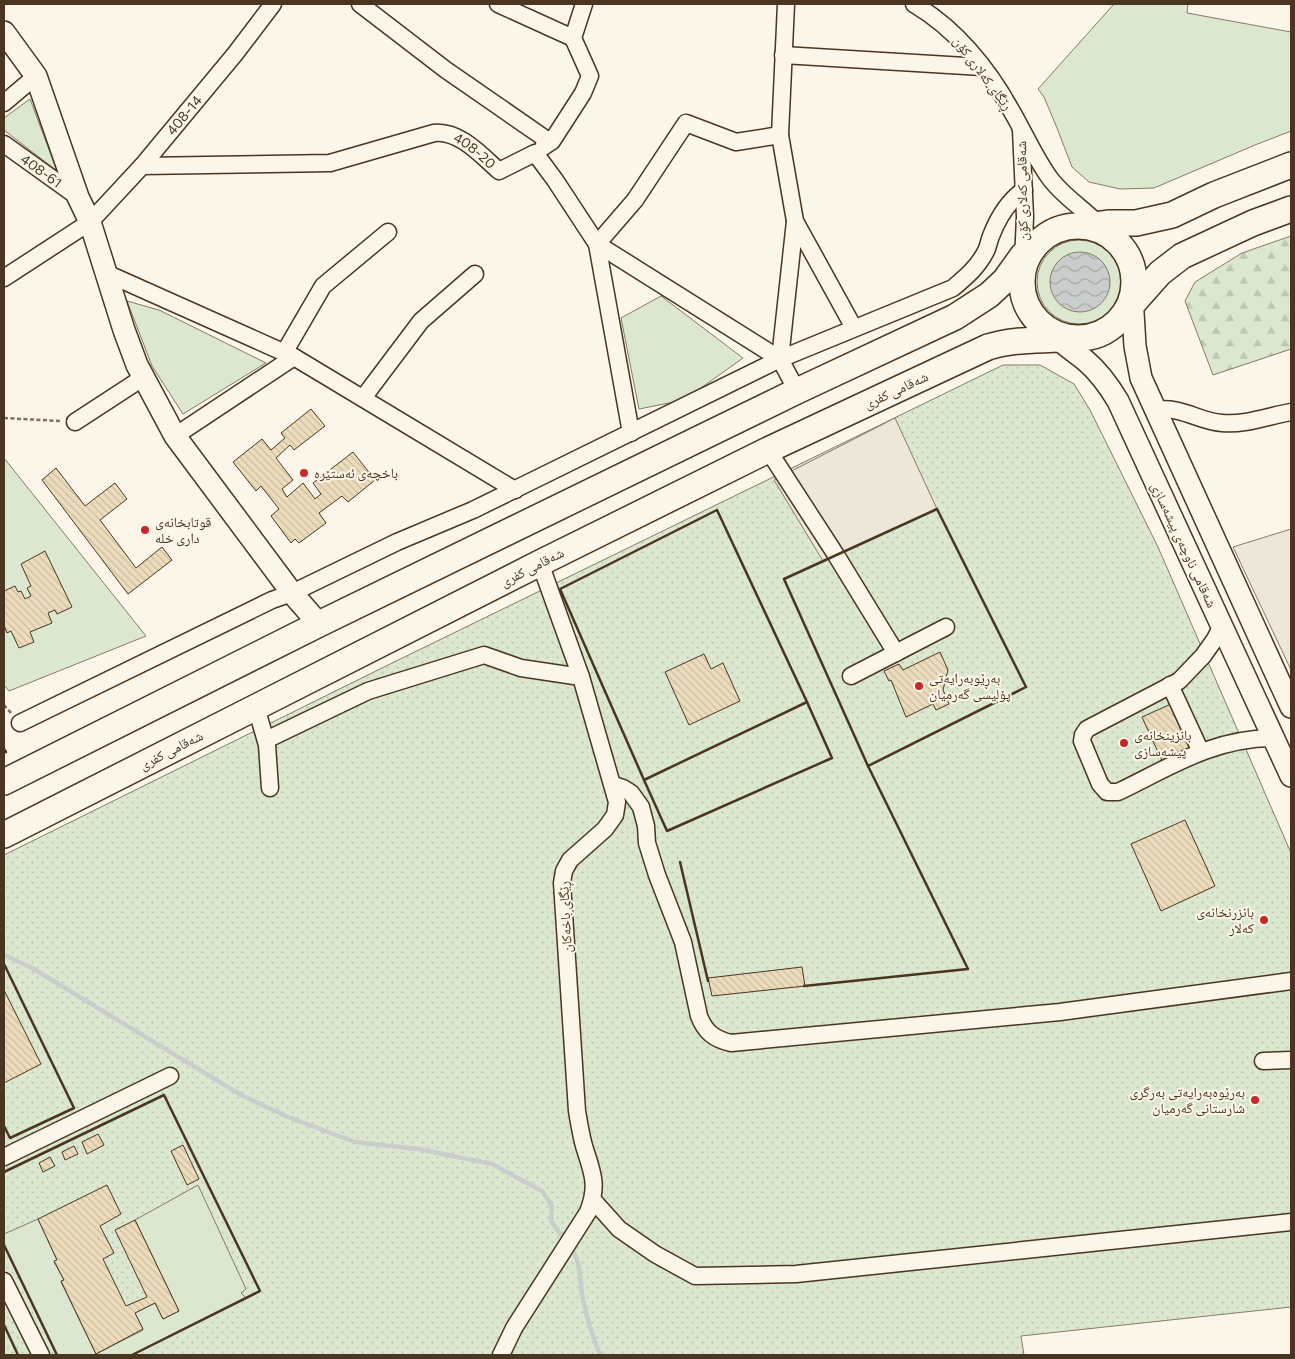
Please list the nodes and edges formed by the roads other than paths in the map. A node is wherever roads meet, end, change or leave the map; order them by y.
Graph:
1 (273, 4) edge
2 (360, 4) edge
3 (498, 4) edge
4 (584, 4) edge
5 (786, 4) edge
6 (914, 4) edge
7 (4, 32) edge
8 (573, 38) junction
9 (783, 55) junction
10 (982, 67) junction
11 (36, 76) junction
12 (4, 103) edge
13 (1021, 130) junction
14 (780, 135) junction
15 (550, 142) junction
16 (4, 144) edge
17 (535, 153) junction
18 (1291, 165) edge
19 (142, 166) junction
20 (1024, 190) junction
21 (78, 197) junction
22 (1291, 209) edge
23 (795, 221) junction
24 (90, 222) junction
25 (1097, 228) junction
26 (388, 232) dead end
27 (596, 244) junction
28 (1027, 257) junction
29 (106, 273) junction
30 (475, 274) dead end
31 (4, 278) edge
32 (1130, 304) junction
33 (854, 328) junction
34 (1061, 337) junction
35 (289, 355) junction
36 (780, 359) junction
37 (144, 377) junction
38 (797, 391) junction
39 (363, 398) junction
40 (1154, 410) junction
41 (1291, 412) edge
42 (75, 422) road end
43 (631, 433) junction
44 (176, 436) junction
45 (768, 450) junction
46 (515, 490) junction
47 (540, 563) junction
48 (292, 593) junction
49 (319, 624) junction
50 (1222, 626) junction
51 (946, 627) dead end
52 (896, 653) junction
53 (851, 676) dead end
54 (581, 677) junction
55 (1170, 685) junction
56 (256, 707) junction
57 (1291, 707) edge
58 (20, 723) dead end
59 (1274, 738) junction
60 (266, 740) junction
61 (1201, 752) junction
62 (1291, 776) edge
63 (4, 782) edge
64 (614, 785) junction
65 (270, 788) dead end
66 (4, 835) edge
67 (1291, 981) edge
68 (1291, 1060) edge
69 (1263, 1061) dead end
70 (170, 1076) dead end
71 (4, 1157) edge
72 (591, 1206) junction
73 (1291, 1222) edge
74 (4, 1281) edge
75 (41, 1355) edge
76 (500, 1355) edge

1 - 19 street, 408-14
2 - 15 street
3 - 8 street
4 - 8 street
5 - 9 street
6 - 10 street, ڕێگای کەلاری کۆن
7 - 11 main road
8 - 15 street
9 - 10 street
9 - 14 street
10 - 13 street, ڕێگای کەلاری کۆن
11 - 12 street
11 - 21 main road
13 - 20 street, شەقامی کەلاری کۆن
13 - 25 street, شەقامی کەلاری کۆن
14 - 23 street
14 - 27 street
15 - 17 street
16 - 21 street, 408-61
17 - 19 street, 408-20
17 - 27 street
18 - 25 highway
19 - 24 street, 408-14
20 - 28 street, شەقامی کەلاری کۆن
20 - 33 street
21 - 24 main road
22 - 32 highway
23 - 33 street
23 - 36 street
24 - 29 main road
24 - 31 street, 408-14
25 - 28 highway
25 - 32 highway
26 - 35 street
27 - 36 street
27 - 43 street
28 - 34 highway
28 - 38 highway
29 - 35 street
29 - 37 main road
30 - 39 street
32 - 34 highway
32 - 40 main road
33 - 36 street
34 - 45 highway, شەقامی کفری
34 - 50 main road, شەقامی ناوچەی پیشەسازی
35 - 39 street
35 - 44 street
36 - 38 street
36 - 43 street
37 - 42 street
37 - 44 main road
38 - 49 highway
39 - 46 street
40 - 41 street
40 - 57 main road
43 - 46 street
44 - 48 main road
45 - 47 highway, شەقامی کفری
45 - 52 street
46 - 48 street
47 - 54 street, ڕێگای باخەکان
47 - 56 highway, شەقامی کفری
48 - 49 main road
48 - 58 street
49 - 63 highway
50 - 55 street
50 - 59 main road, شەقامی ناوچەی پیشەسازی
51 - 52 street
52 - 53 street
54 - 60 street
54 - 64 street, ڕێگای باخەکان
55 - 61 street
55 - 61 street
56 - 60 street
56 - 66 highway, شەقامی کفری
59 - 61 street
59 - 62 main road, شەقامی ناوچەی پیشەسازی
60 - 65 street
64 - 67 street
64 - 72 street, ڕێگای باخەکان
68 - 69 street
70 - 71 street
72 - 73 street
72 - 76 street
74 - 75 street

